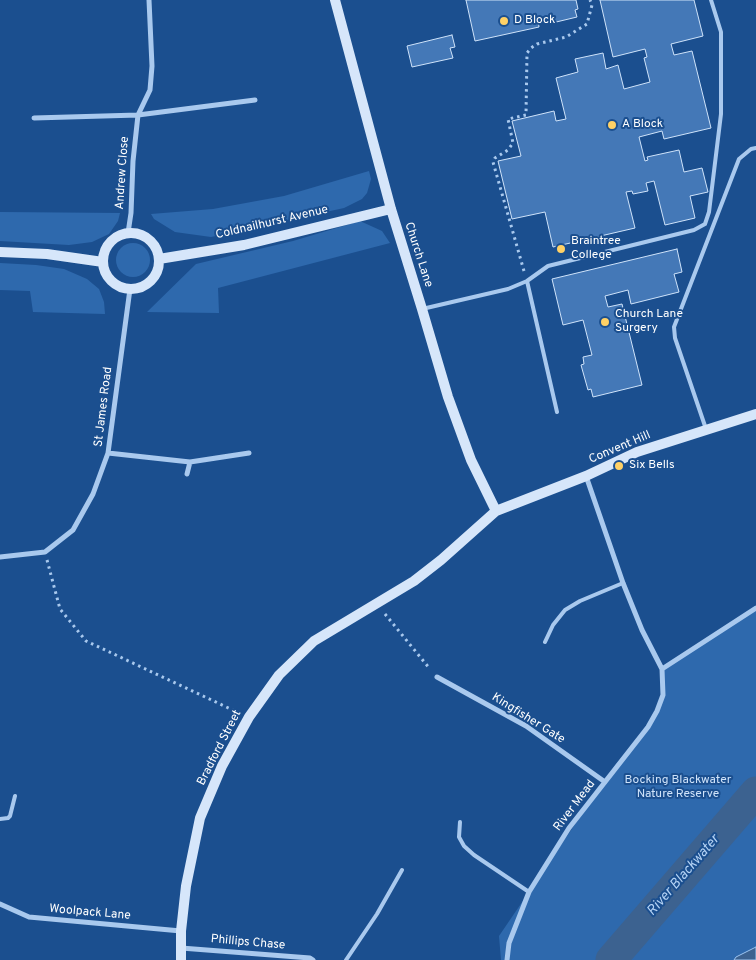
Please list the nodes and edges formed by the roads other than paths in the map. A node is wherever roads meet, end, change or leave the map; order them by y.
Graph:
1 (149, 0) edge
2 (335, 0) edge
3 (711, 0) edge
4 (255, 100) dead end
5 (138, 115) junction
6 (34, 118) dead end
7 (756, 148) edge
8 (391, 209) junction
9 (128, 233) junction
10 (0, 252) edge
11 (159, 259) junction
12 (103, 262) junction
13 (527, 281) junction
14 (130, 288) junction
15 (422, 309) junction
16 (557, 412) dead end
17 (756, 414) edge
18 (706, 429) junction
19 (108, 453) junction
20 (249, 453) dead end
21 (190, 462) junction
22 (187, 474) dead end
23 (586, 476) junction
24 (496, 510) junction
25 (0, 557) edge
26 (623, 583) junction
27 (756, 608) edge
28 (545, 642) dead end
29 (662, 668) junction
30 (437, 677) road end
31 (605, 782) junction
32 (16, 796) dead end
33 (0, 819) edge
34 (460, 822) dead end
35 (402, 870) dead end
36 (529, 892) junction
37 (0, 904) edge
38 (181, 931) junction
39 (181, 948) junction
40 (181, 960) edge
41 (313, 960) edge
42 (346, 960) edge
43 (507, 960) edge

1 - 5 street, Andrew Close
2 - 8 street, Church Lane
3 - 13 lane
4 - 5 street
5 - 6 street
5 - 9 street, Andrew Close
7 - 18 lane
8 - 11 street, Coldnailhurst Avenue
8 - 15 street, Church Lane
9 - 11 street
9 - 12 street
10 - 12 street
11 - 14 street
12 - 14 street
13 - 15 lane
13 - 16 lane
14 - 19 street, St James Road
15 - 24 street, Church Lane
17 - 18 street, Convent Hill
18 - 23 street, Convent Hill
19 - 21 street
19 - 25 street, St James Road
20 - 21 street
21 - 22 street
23 - 24 street, Convent Hill
23 - 26 street, River Mead
24 - 38 street, Bradford Street
26 - 28 lane
26 - 29 street, River Mead
27 - 29 street
29 - 31 street, River Mead
30 - 31 street, Kingfisher Gate
31 - 36 street, River Mead
32 - 33 lane
34 - 36 lane
35 - 42 lane
36 - 43 street, River Mead
37 - 38 street, Woolpack Lane
38 - 39 street, Bradford Street
39 - 40 street, Bradford Street
39 - 41 street, Phillips Chase

